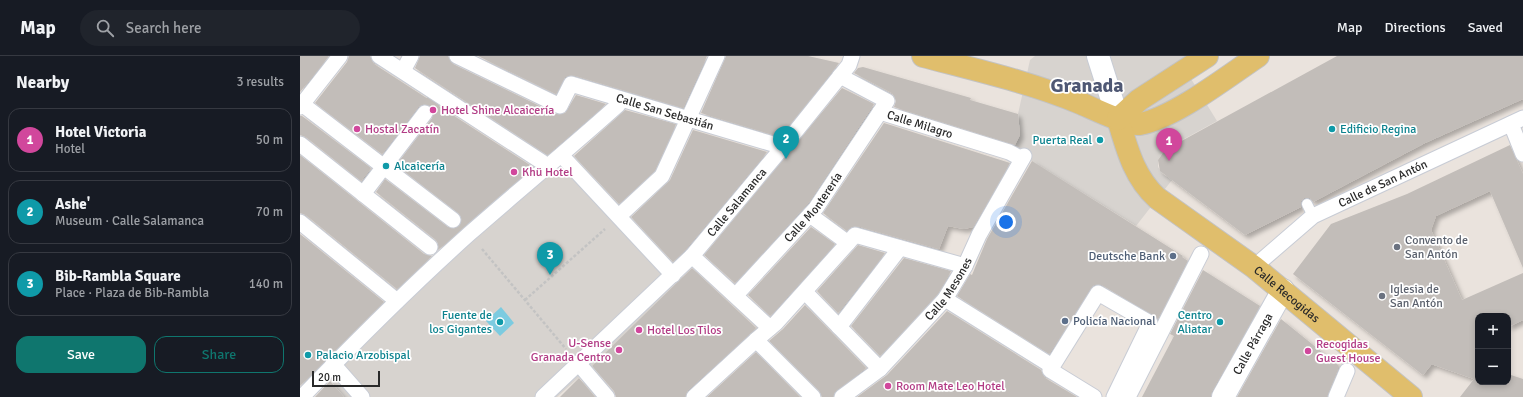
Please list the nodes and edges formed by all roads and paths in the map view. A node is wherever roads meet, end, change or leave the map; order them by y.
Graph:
1 (340, 56) edge
2 (379, 56) edge
3 (411, 56) edge
4 (458, 56) edge
5 (717, 56) edge
6 (852, 56) edge
7 (923, 56) edge
8 (1098, 56) edge
9 (1207, 56) edge
10 (1258, 56) edge
11 (403, 71) junction
12 (840, 76) junction
13 (620, 99) junction
14 (301, 104) edge
15 (880, 112) junction
16 (425, 113) tunnel mouth
17 (1118, 119) junction
18 (688, 120) junction
19 (1517, 121) edge
20 (300, 144) edge
21 (783, 147) junction
22 (1523, 154) edge
23 (564, 155) junction
24 (1023, 158) joint
25 (545, 165) junction
26 (383, 167) junction
27 (363, 194) junction
28 (621, 215) junction
29 (810, 215) junction
30 (453, 220) tunnel mouth
31 (300, 222) edge
32 (468, 233) junction
33 (848, 243) junction
34 (900, 248) junction
35 (438, 253) junction
36 (1201, 254) dead end
37 (692, 256) junction
38 (965, 266) junction
39 (1254, 267) junction
40 (675, 273) junction
41 (1283, 290) junction
42 (805, 292) junction
43 (736, 295) junction
44 (395, 299) junction
45 (945, 299) junction
46 (525, 300) junction
47 (839, 327) junction
48 (770, 328) junction
49 (756, 340) junction
50 (1052, 366) junction
51 (582, 367) junction
52 (328, 369) junction
53 (880, 369) junction
54 (1347, 371) dead end
55 (302, 397) edge
56 (362, 397) edge
57 (543, 397) edge
58 (607, 397) edge
59 (694, 397) edge
60 (813, 397) edge
61 (842, 397) edge
62 (1094, 397) edge
63 (1114, 397) edge
64 (1128, 397) edge
65 (1224, 397) edge
66 (1336, 397) edge
67 (1411, 397) edge

1 - 14 street
2 - 11 street
3 - 11 street
4 - 13 street, Calle San Sebastián
5 - 18 street
6 - 12 street, Calle Salamanca
7 - 17 main road
8 - 17 street
9 - 17 main road
10 - 17 main road
11 - 25 street
12 - 15 street, Calle Milagro
12 - 21 street, Calle Salamanca
13 - 18 street, Calle San Sebastián
13 - 23 street
14 - 26 street
15 - 24 street, Calle Milagro
15 - 29 street, Calle Monterería
16 - 26 street
17 - 39 main road, Calle Recogidas
18 - 21 street, Calle San Sebastián
18 - 28 street
19 - 22 street
19 - 39 street, Calle de San Antón
20 - 27 street
21 - 37 street, Calle Salamanca
23 - 25 street
23 - 28 street
24 - 38 street, Calle Mesones
25 - 32 street
26 - 27 street
26 - 30 street
27 - 35 street
28 - 40 street
28 - 46 path
29 - 33 street
29 - 43 street, Calle Monterería
31 - 44 street
32 - 35 street
32 - 46 path
33 - 34 street
33 - 42 street
34 - 38 street
34 - 47 street
35 - 44 street
36 - 64 street
37 - 40 street, Calle Salamanca
37 - 43 street
38 - 45 street, Calle Mesones
39 - 41 main road, Calle Recogidas
40 - 51 street, Calle Salamanca
41 - 65 street, Calle Párraga
41 - 67 main road, Calle Recogidas
42 - 47 street
42 - 48 street
43 - 48 street
44 - 52 street
45 - 50 street
45 - 53 street, Calle Mesones
46 - 51 path
47 - 53 street
48 - 49 street
49 - 59 street
49 - 60 street
50 - 62 street
50 - 63 street
51 - 57 street, Calle Salamanca
51 - 58 street
52 - 55 street
52 - 56 street
53 - 61 street, Calle Mesones
54 - 66 street

